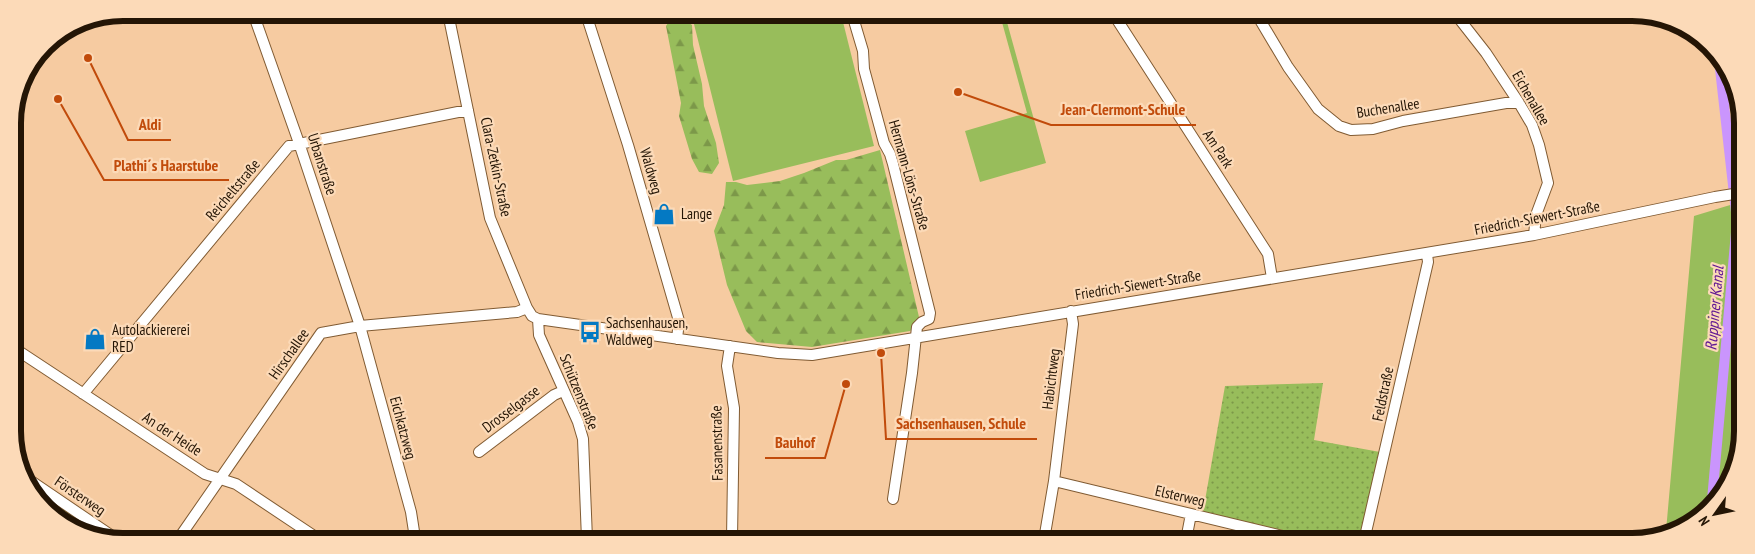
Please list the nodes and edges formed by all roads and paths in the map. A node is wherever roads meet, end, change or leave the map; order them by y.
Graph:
1 (256, 21) edge
2 (450, 21) edge
3 (588, 21) edge
4 (854, 21) edge
5 (1118, 21) edge
6 (1261, 21) edge
7 (1461, 21) edge
8 (1519, 103) junction
9 (468, 110) junction
10 (300, 144) junction
11 (1734, 194) edge
12 (1534, 235) junction
13 (1427, 254) junction
14 (1272, 278) junction
15 (527, 308) junction
16 (1071, 311) junction
17 (538, 319) junction
18 (360, 326) junction
19 (915, 338) junction
20 (677, 339) junction
21 (730, 346) junction
22 (21, 353) edge
23 (563, 391) junction
24 (84, 394) junction
25 (479, 452) dead end
26 (221, 479) junction
27 (1054, 481) junction
28 (37, 485) edge
29 (893, 499) dead end
30 (1191, 514) junction
31 (104, 531) edge
32 (183, 533) edge
33 (310, 533) edge
34 (414, 533) edge
35 (587, 533) edge
36 (732, 533) edge
37 (1045, 533) edge
38 (1187, 533) edge
39 (1270, 533) edge
40 (1366, 533) edge

1 - 10 street, Urbanstraße
2 - 9 street, Clara-Zetkin-Straße
3 - 20 street, Waldweg
4 - 19 street, Hermann-Löns-Straße
5 - 14 street, Am Park
6 - 8 street, Buchenallee
7 - 8 street, Eichenallee
8 - 12 street, Eichenallee
9 - 10 street, Reicheltstraße
9 - 15 street, Clara-Zetkin-Straße
10 - 18 street, Urbanstraße
10 - 24 street, Reicheltstraße
11 - 12 street, Friedrich-Siewert-Straße
12 - 13 street, Friedrich-Siewert-Straße
13 - 14 street, Friedrich-Siewert-Straße
13 - 40 street, Feldstraße
14 - 16 street, Friedrich-Siewert-Straße
15 - 17 street, Clara-Zetkin-Straße
15 - 18 street, Hirschallee
16 - 19 street, Friedrich-Siewert-Straße
16 - 27 street, Habichtweg
17 - 20 street, Friedrich-Siewert-Straße
17 - 23 street, Schützenstraße
18 - 26 street, Hirschallee
18 - 34 street, Eichkatzweg
19 - 21 street, Friedrich-Siewert-Straße
19 - 29 street
20 - 21 street, Friedrich-Siewert-Straße
21 - 36 street, Fasanenstraße
22 - 24 street, An der Heide
23 - 25 street, Drosselgasse
23 - 35 street, Schützenstraße
24 - 26 street, An der Heide
26 - 32 street, Hirschallee
26 - 33 street, An der Heide
27 - 30 street, Elsterweg
27 - 37 street, Habichtweg
28 - 31 street, Försterweg
30 - 38 street
30 - 39 street, Elsterweg

